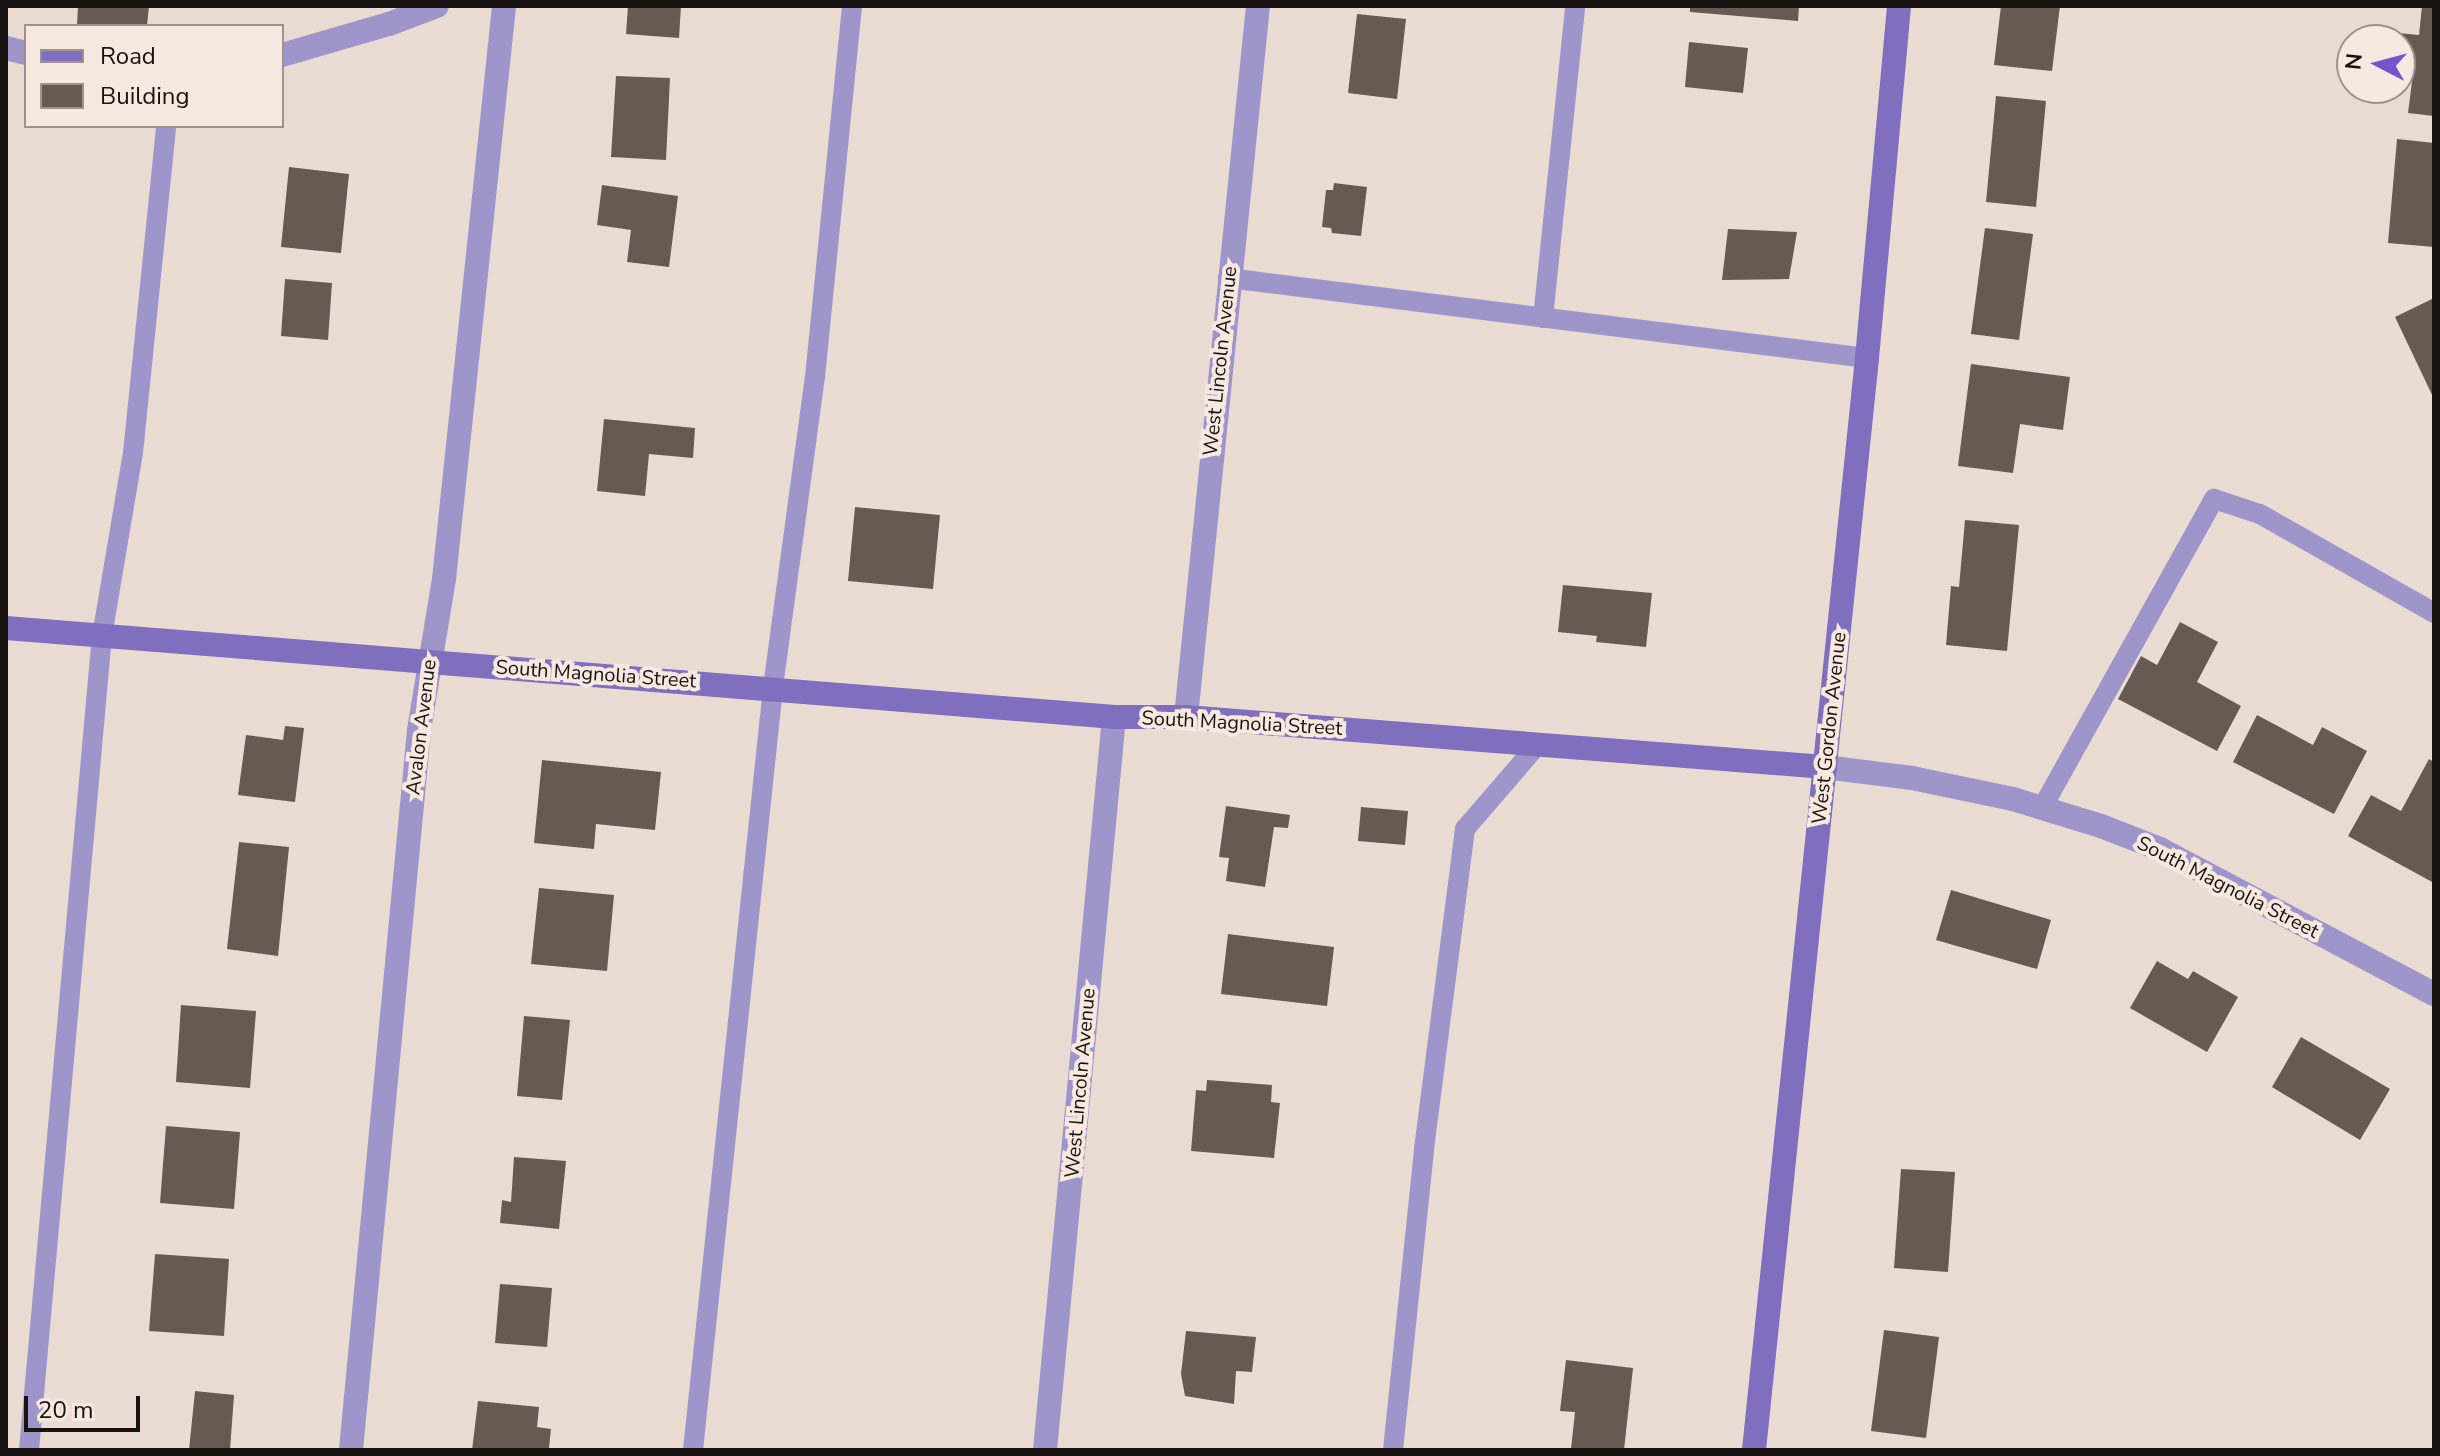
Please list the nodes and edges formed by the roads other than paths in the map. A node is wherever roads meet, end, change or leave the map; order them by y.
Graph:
1 (437, 6) edge
2 (504, 6) edge
3 (852, 6) edge
4 (1258, 6) edge
5 (1575, 6) edge
6 (1899, 6) edge
7 (284, 54) edge
8 (166, 128) edge
9 (1228, 278) junction
10 (1543, 318) junction
11 (1867, 358) junction
12 (2434, 613) edge
13 (6, 628) edge
14 (102, 636) junction
15 (429, 661) junction
16 (773, 687) junction
17 (1114, 717) junction
18 (1186, 717) junction
19 (1538, 744) junction
20 (1825, 767) junction
21 (2042, 808) junction
22 (2434, 994) edge
23 (29, 1450) edge
24 (351, 1450) edge
25 (693, 1450) edge
26 (1045, 1450) edge
27 (1393, 1450) edge
28 (1754, 1450) edge

1 - 7 street
2 - 15 street, Avalon Avenue
3 - 16 lane
4 - 9 street, West Lincoln Avenue
5 - 10 lane
6 - 11 street, West Gordon Avenue
8 - 14 lane
9 - 10 lane
9 - 18 street, West Lincoln Avenue
10 - 11 lane
11 - 20 street, West Gordon Avenue
12 - 21 lane
13 - 14 street, South Magnolia Street
14 - 15 street, South Magnolia Street
14 - 23 lane
15 - 16 street, South Magnolia Street
15 - 24 street, Avalon Avenue
16 - 17 street, South Magnolia Street
16 - 25 lane
17 - 18 street, South Magnolia Street
17 - 26 street, West Lincoln Avenue
18 - 19 street, South Magnolia Street
19 - 20 street, South Magnolia Street
19 - 27 lane
20 - 21 street, South Magnolia Street
20 - 28 street, West Gordon Avenue
21 - 22 street, South Magnolia Street

